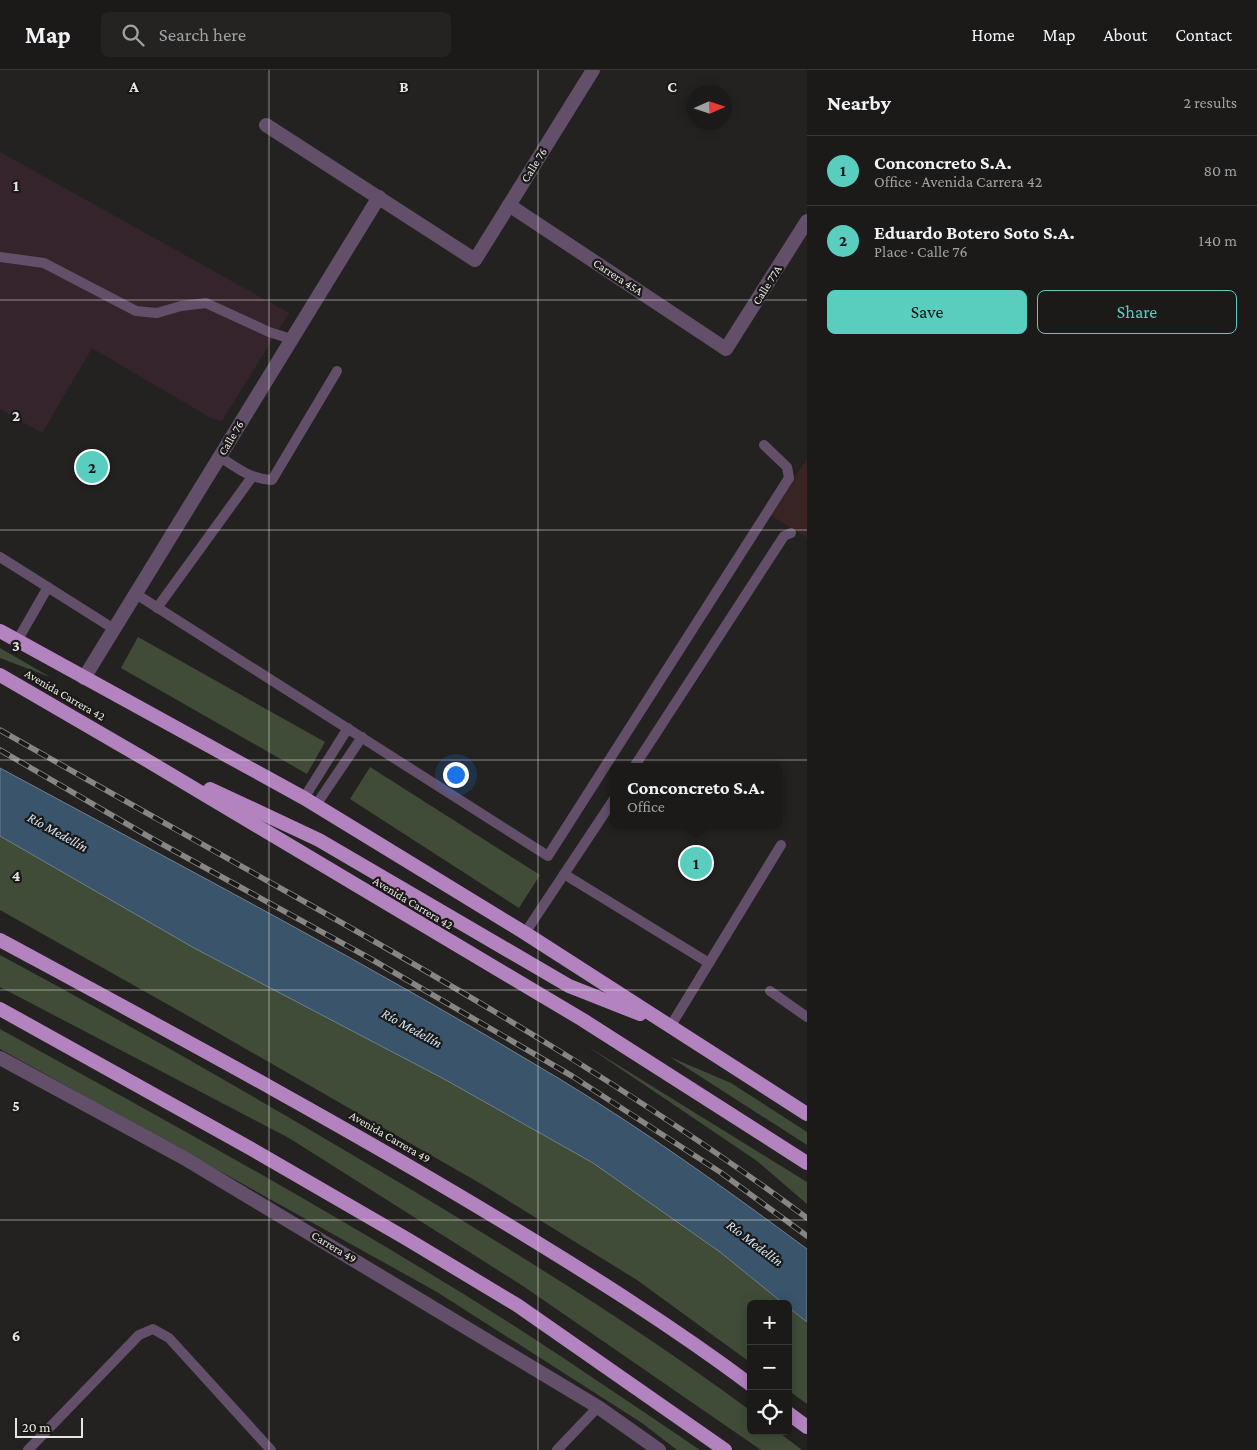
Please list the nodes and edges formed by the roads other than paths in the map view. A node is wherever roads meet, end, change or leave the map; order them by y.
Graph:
1 (593, 70) edge
2 (266, 125) dead end
3 (379, 197) junction
4 (509, 205) junction
5 (807, 221) edge
6 (0, 257) edge
7 (292, 339) junction
8 (726, 349) joint
9 (337, 371) dead end
10 (764, 444) dead end
11 (220, 457) junction
12 (252, 477) junction
13 (791, 533) dead end
14 (0, 557) edge
15 (48, 587) junction
16 (136, 594) junction
17 (157, 608) junction
18 (114, 629) junction
19 (0, 631) edge
20 (17, 641) junction
21 (0, 675) edge
22 (84, 678) junction
23 (348, 728) junction
24 (362, 737) junction
25 (144, 758) junction
26 (637, 763) edge
27 (310, 802) junction
28 (610, 805) edge
29 (782, 845) dead end
30 (564, 874) junction
31 (525, 933) junction
32 (0, 940) edge
33 (709, 963) junction
34 (770, 991) dead end
35 (0, 1009) edge
36 (807, 1017) edge
37 (670, 1027) junction
38 (0, 1058) edge
39 (807, 1114) edge
40 (807, 1163) edge
41 (747, 1382) edge
42 (598, 1407) junction
43 (792, 1416) edge
44 (807, 1427) edge
45 (28, 1450) edge
46 (271, 1450) edge
47 (556, 1450) edge
48 (659, 1450) edge
49 (725, 1450) edge

1 - 4 street, Calle 76
2 - 3 street
3 - 4 street, Calle 76
3 - 7 street, Calle 76
4 - 8 street, Carrera 45A
5 - 8 street, Calle 77A
6 - 7 lane
7 - 11 street, Calle 76
9 - 12 lane
10 - 24 lane
11 - 12 lane
11 - 16 street, Calle 76
12 - 17 lane
13 - 26 lane
14 - 15 lane
15 - 18 lane
15 - 20 lane
16 - 17 lane
16 - 18 street, Calle 76
17 - 23 lane
18 - 22 street, Calle 76
19 - 20 highway, Avenida Carrera 42
20 - 22 highway, Avenida Carrera 42
21 - 25 highway, Avenida Carrera 42
22 - 27 highway, Avenida Carrera 42
23 - 24 lane
23 - 27 lane
24 - 27 lane
25 - 37 highway
25 - 40 highway, Avenida Carrera 42
27 - 31 highway, Avenida Carrera 42
28 - 30 lane
29 - 33 lane
30 - 31 lane
30 - 33 lane
31 - 37 highway, Avenida Carrera 42
32 - 41 highway, Avenida Carrera 49
33 - 37 lane
34 - 36 lane
35 - 49 highway
37 - 39 highway, Avenida Carrera 42
38 - 42 street, Carrera 49
42 - 47 lane
42 - 48 street, Carrera 49
43 - 44 highway
45 - 46 lane

